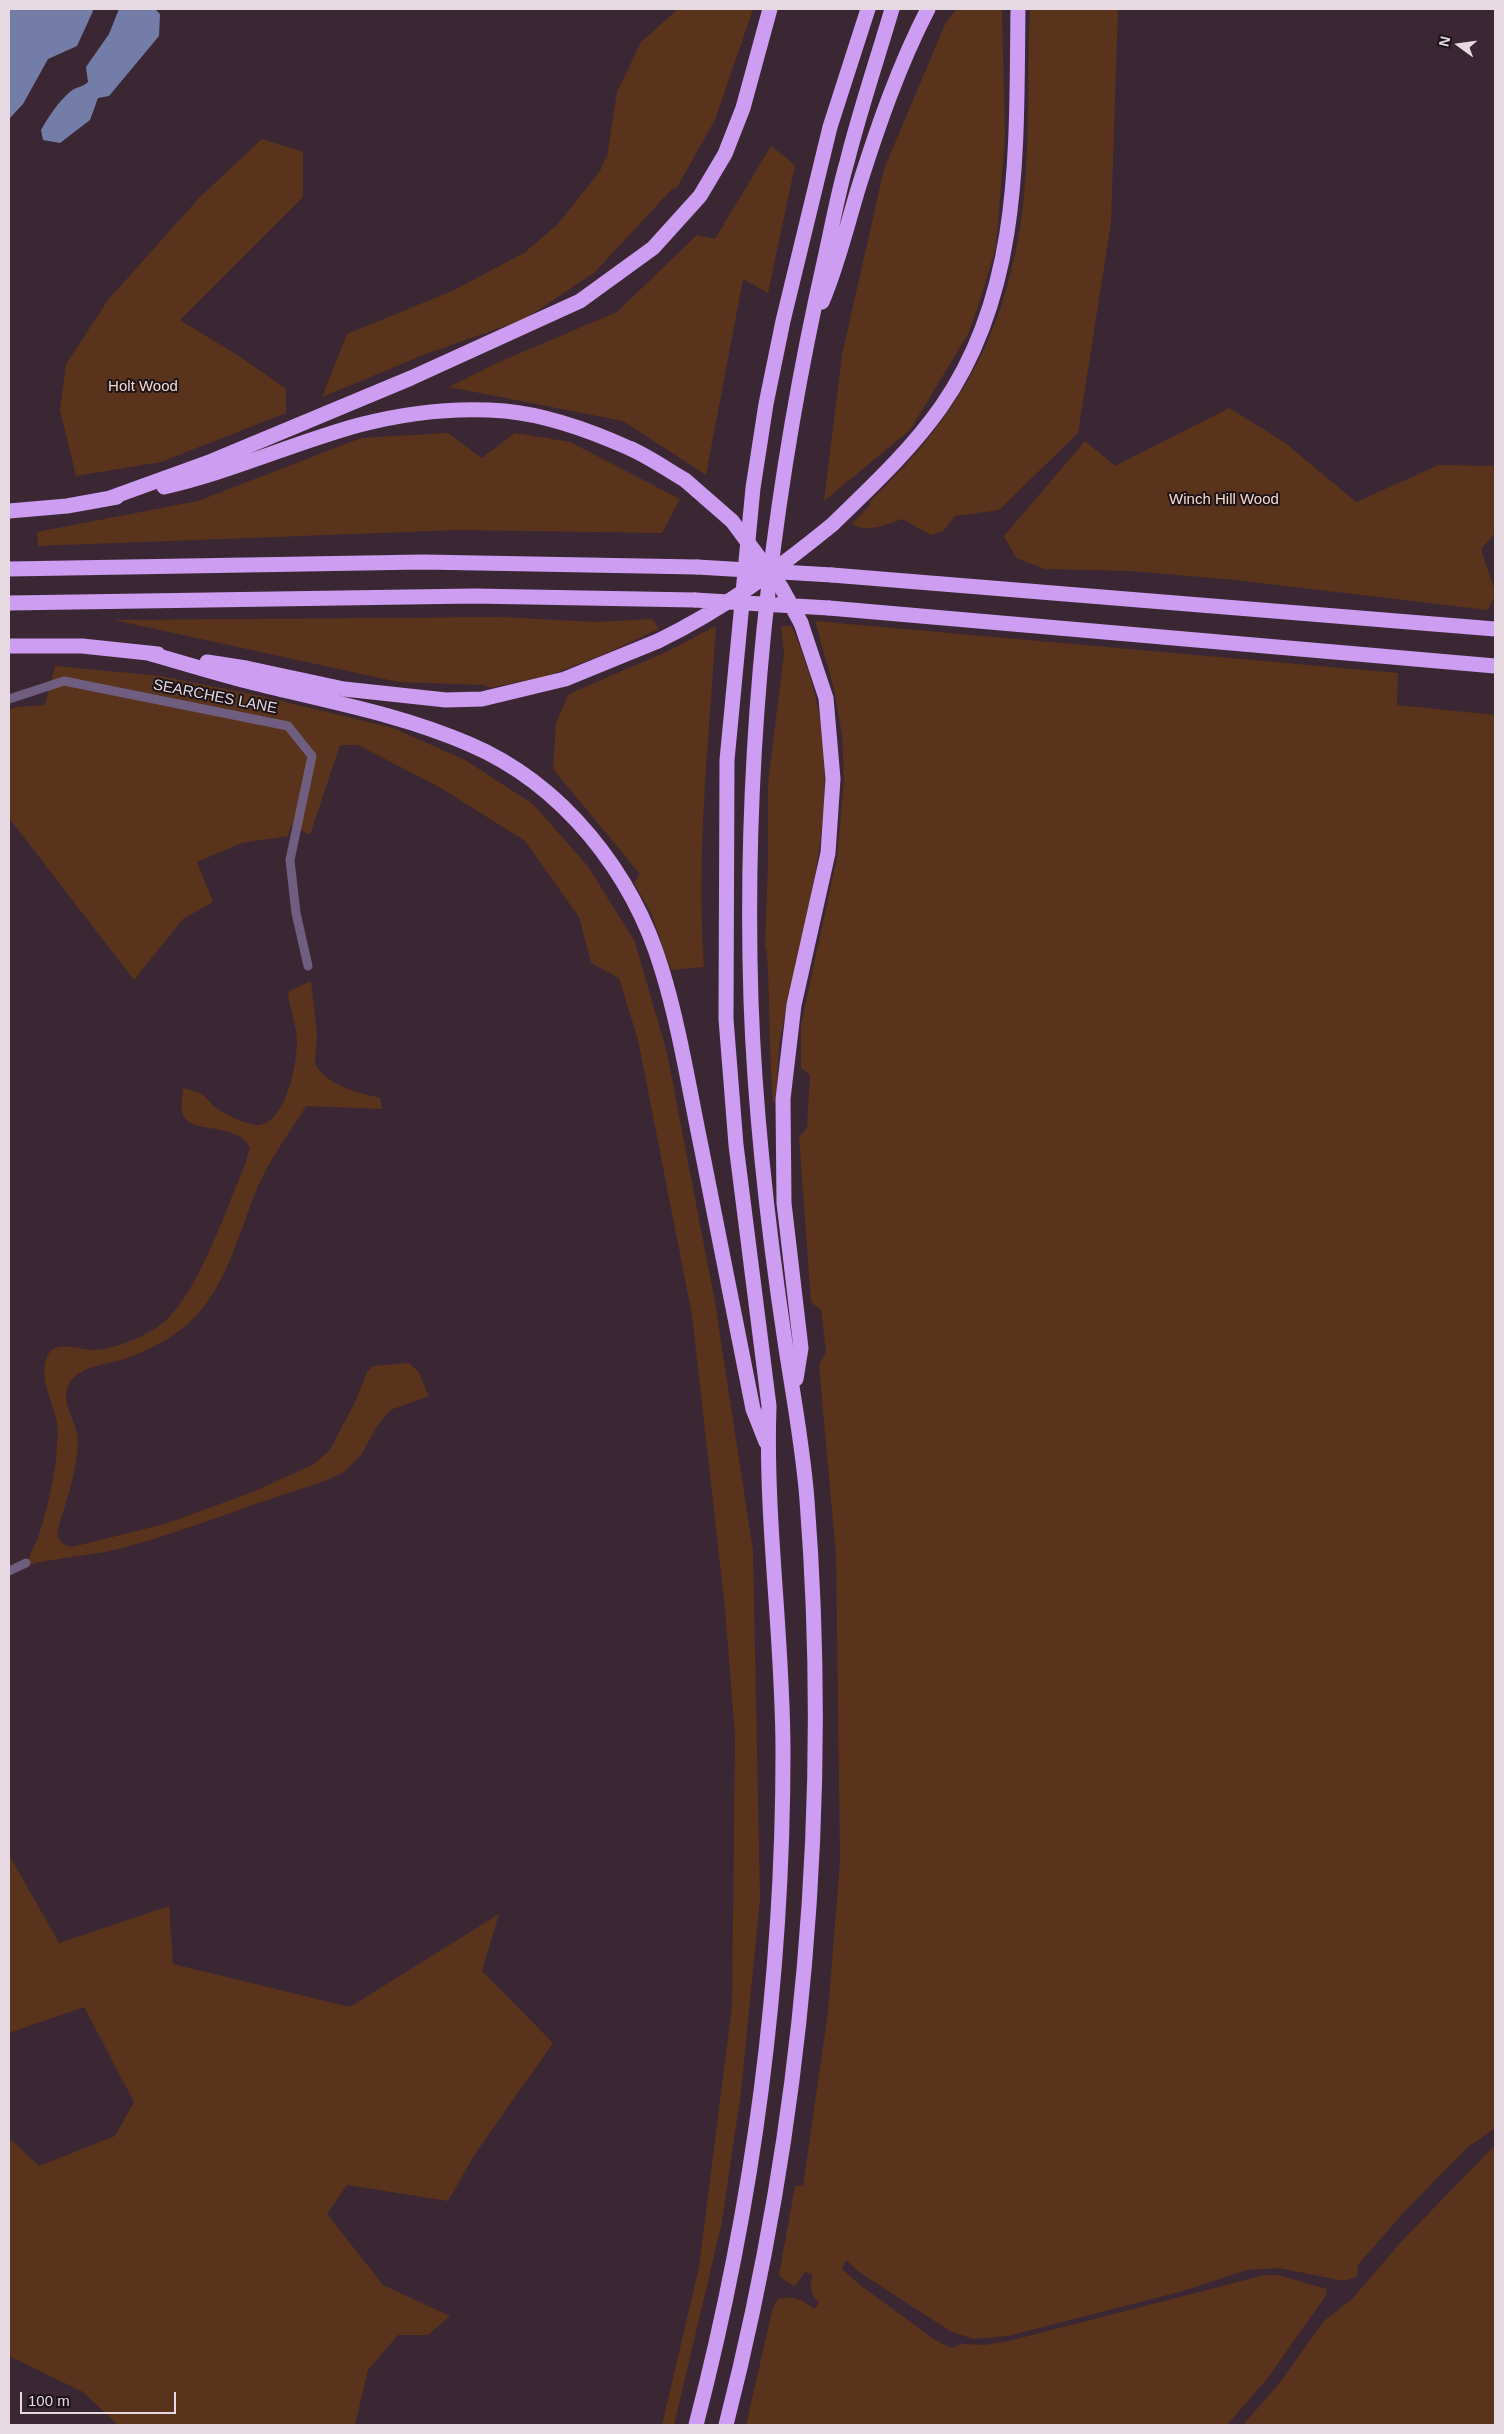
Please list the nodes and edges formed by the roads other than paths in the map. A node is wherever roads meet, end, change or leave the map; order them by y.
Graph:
1 (770, 9) edge
2 (868, 9) edge
3 (892, 9) edge
4 (928, 9) edge
5 (1018, 9) edge
6 (806, 340) junction
7 (107, 500) junction
8 (9, 511) edge
9 (9, 569) edge
10 (9, 602) edge
11 (1495, 629) edge
12 (9, 646) edge
13 (148, 653) junction
14 (1495, 666) edge
15 (9, 699) edge
16 (308, 966) dead end
17 (794, 1389) junction
18 (768, 1448) junction
19 (26, 1563) dead end
20 (9, 1571) edge
21 (696, 2425) edge
22 (726, 2425) edge

1 - 7 highway
2 - 18 highway
3 - 6 highway
4 - 6 highway
5 - 13 highway, bridge
6 - 17 highway
7 - 8 highway
7 - 17 highway, bridge
9 - 11 highway, bridge
10 - 14 highway, bridge
12 - 13 highway
13 - 18 highway
15 - 16 street, SEARCHES LANE
17 - 22 highway
18 - 21 highway
19 - 20 street

